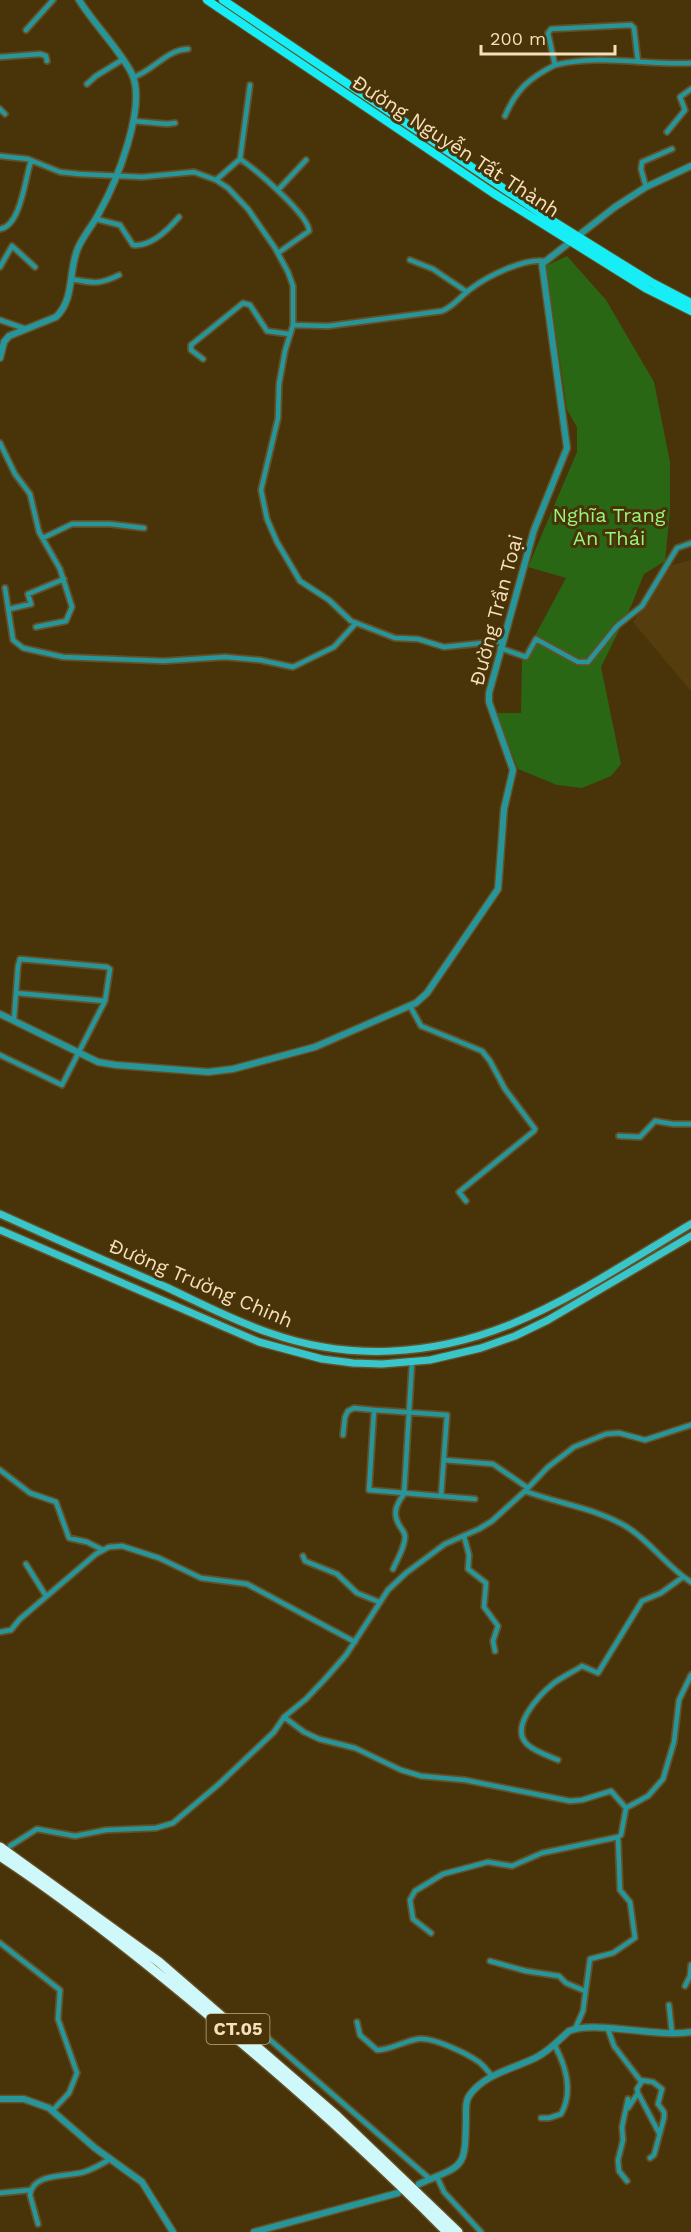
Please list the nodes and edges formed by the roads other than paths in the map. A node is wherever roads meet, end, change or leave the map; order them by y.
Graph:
1 (53, 0) edge
2 (79, 0) edge
3 (207, 0) edge
4 (223, 0) edge
5 (26, 30) dead end
6 (188, 49) dead end
7 (0, 57) edge
8 (122, 60) junction
9 (47, 61) dead end
10 (638, 62) junction
11 (691, 63) edge
12 (555, 65) junction
13 (134, 77) junction
14 (87, 84) dead end
15 (250, 85) dead end
16 (691, 90) edge
17 (0, 109) edge
18 (5, 114) dead end
19 (505, 117) dead end
20 (133, 121) junction
21 (175, 123) dead end
22 (667, 132) dead end
23 (672, 149) dead end
24 (0, 156) edge
25 (240, 159) junction
26 (306, 160) dead end
27 (31, 161) junction
28 (691, 166) edge
29 (117, 176) junction
30 (216, 180) junction
31 (646, 187) junction
32 (278, 190) junction
33 (179, 217) dead end
34 (96, 219) junction
35 (0, 229) edge
36 (574, 239) junction
37 (278, 253) junction
38 (410, 260) dead end
39 (544, 261) junction
40 (612, 263) junction
41 (0, 267) edge
42 (35, 267) dead end
43 (119, 275) dead end
44 (71, 279) junction
45 (467, 292) junction
46 (691, 303) edge
47 (691, 311) edge
48 (0, 320) edge
49 (294, 325) junction
50 (27, 329) junction
51 (290, 334) junction
52 (0, 358) edge
53 (203, 359) dead end
54 (0, 443) edge
55 (144, 528) dead end
56 (43, 538) junction
57 (691, 543) edge
58 (64, 579) junction
59 (5, 588) dead end
60 (9, 609) junction
61 (356, 623) junction
62 (36, 627) dead end
63 (501, 645) junction
64 (16, 993) junction
65 (105, 1001) junction
66 (410, 1006) junction
67 (0, 1014) edge
68 (14, 1019) junction
69 (80, 1054) junction
70 (0, 1055) edge
71 (691, 1124) edge
72 (619, 1136) dead end
73 (466, 1201) dead end
74 (0, 1214) edge
75 (691, 1224) edge
76 (0, 1230) edge
77 (691, 1236) edge
78 (265, 1331) junction
79 (457, 1341) junction
80 (260, 1342) junction
81 (461, 1353) junction
82 (412, 1363) junction
83 (374, 1410) junction
84 (411, 1413) junction
85 (691, 1425) edge
86 (343, 1435) dead end
87 (444, 1460) junction
88 (0, 1470) edge
89 (527, 1490) junction
90 (404, 1494) junction
91 (441, 1496) junction
92 (475, 1499) dead end
93 (464, 1536) junction
94 (103, 1550) junction
95 (303, 1556) dead end
96 (27, 1564) dead end
97 (393, 1569) dead end
98 (683, 1577) junction
99 (691, 1582) edge
100 (46, 1596) junction
101 (379, 1602) junction
102 (0, 1632) edge
103 (355, 1642) junction
104 (495, 1651) dead end
105 (691, 1675) edge
106 (284, 1717) junction
107 (558, 1760) dead end
108 (626, 1808) junction
109 (618, 1838) junction
110 (5, 1846) edge
111 (0, 1856) edge
112 (431, 1933) dead end
113 (0, 1943) edge
114 (490, 1961) dead end
115 (691, 1965) edge
116 (685, 1986) dead end
117 (585, 1991) junction
118 (669, 2005) dead end
119 (357, 2022) dead end
120 (575, 2029) junction
121 (608, 2029) junction
122 (261, 2032) dead end
123 (691, 2032) edge
124 (672, 2033) junction
125 (554, 2044) junction
126 (492, 2076) junction
127 (642, 2081) junction
128 (638, 2093) junction
129 (0, 2099) edge
130 (628, 2099) dead end
131 (52, 2111) junction
132 (625, 2112) junction
133 (542, 2118) dead end
134 (659, 2133) junction
135 (650, 2158) dead end
136 (110, 2159) junction
137 (433, 2178) junction
138 (627, 2181) dead end
139 (419, 2184) dead end
140 (30, 2190) junction
141 (0, 2193) edge
142 (398, 2193) dead end
143 (38, 2224) dead end
144 (173, 2232) edge
145 (254, 2232) edge
146 (447, 2232) edge
147 (458, 2232) edge
148 (481, 2232) edge

1 - 5 street
2 - 8 street
3 - 36 main road, Đường Nguyễn Tất Thành
4 - 36 main road, Đường Nguyễn Tất Thành
6 - 13 street
7 - 9 street
8 - 13 street
8 - 14 street
10 - 11 street
10 - 12 street
10 - 12 street
12 - 19 street
13 - 20 street
15 - 25 street
16 - 22 street
17 - 18 street
20 - 21 street
20 - 29 street
23 - 31 street
24 - 27 street
25 - 30 street
25 - 32 street
26 - 32 street
27 - 29 street
27 - 35 street
28 - 31 street
29 - 30 street
29 - 34 street
30 - 37 street
31 - 36 street
32 - 37 street
33 - 34 street
34 - 44 street
36 - 39 street
36 - 40 main road, Đường Nguyễn Tất Thành
37 - 49 street
38 - 45 street
39 - 45 street
39 - 63 street, Đường Trần Toại
40 - 46 main road, Đường Nguyễn Tất Thành
40 - 47 main road, Đường Nguyễn Tất Thành
41 - 42 street
43 - 44 street
44 - 50 street
45 - 49 street
48 - 50 street
49 - 51 street
50 - 52 street
51 - 53 street
51 - 61 street
54 - 56 street
55 - 56 street
56 - 58 street
57 - 63 street
58 - 60 street
58 - 62 street
59 - 60 street
60 - 61 street
61 - 63 street
63 - 66 street, Đường Trần Toại
64 - 65 street
64 - 65 street
64 - 68 street
65 - 69 street
66 - 69 street, Đường Trần Toại
66 - 73 street
67 - 68 street, Đường Trần Toại
68 - 69 street, Đường Trần Toại
69 - 70 street
71 - 72 street
74 - 78 main road, Đường Trường Chinh
75 - 79 main road, Đường Trường Chinh
76 - 80 main road, Đường Trường Chinh
77 - 81 main road, Đường Trường Chinh
78 - 79 main road, Đường Trường Chinh
78 - 80 main road
79 - 81 main road
80 - 82 main road, Đường Trường Chinh
81 - 82 main road, Đường Trường Chinh
82 - 84 street
83 - 84 street
83 - 86 street
83 - 90 street
84 - 87 street
84 - 90 street
85 - 89 street
87 - 89 street
87 - 91 street
88 - 94 street
89 - 93 street
89 - 98 street
90 - 91 street
90 - 97 street
91 - 92 street
93 - 101 street
93 - 104 street
94 - 100 street
94 - 103 street
95 - 101 street
96 - 100 street
98 - 99 street
98 - 107 street
100 - 102 street
101 - 103 street
103 - 106 street
105 - 108 street
106 - 108 street
106 - 110 street
108 - 109 street
109 - 112 street
109 - 117 street
110 - 147 highway, CT.05
111 - 146 highway, CT.05
113 - 131 street
114 - 117 street
115 - 116 street
117 - 120 street
118 - 124 street
119 - 126 street
120 - 121 street
120 - 125 street
121 - 124 street
121 - 127 street
122 - 137 street
123 - 124 street
125 - 126 street
125 - 133 street
126 - 137 street
127 - 128 street
127 - 134 street
128 - 132 street
128 - 134 street
129 - 131 street
130 - 132 street
131 - 136 street
132 - 138 street
134 - 135 street
136 - 140 street
136 - 144 street
137 - 139 street
137 - 148 street
140 - 141 street
140 - 143 street
142 - 145 street

